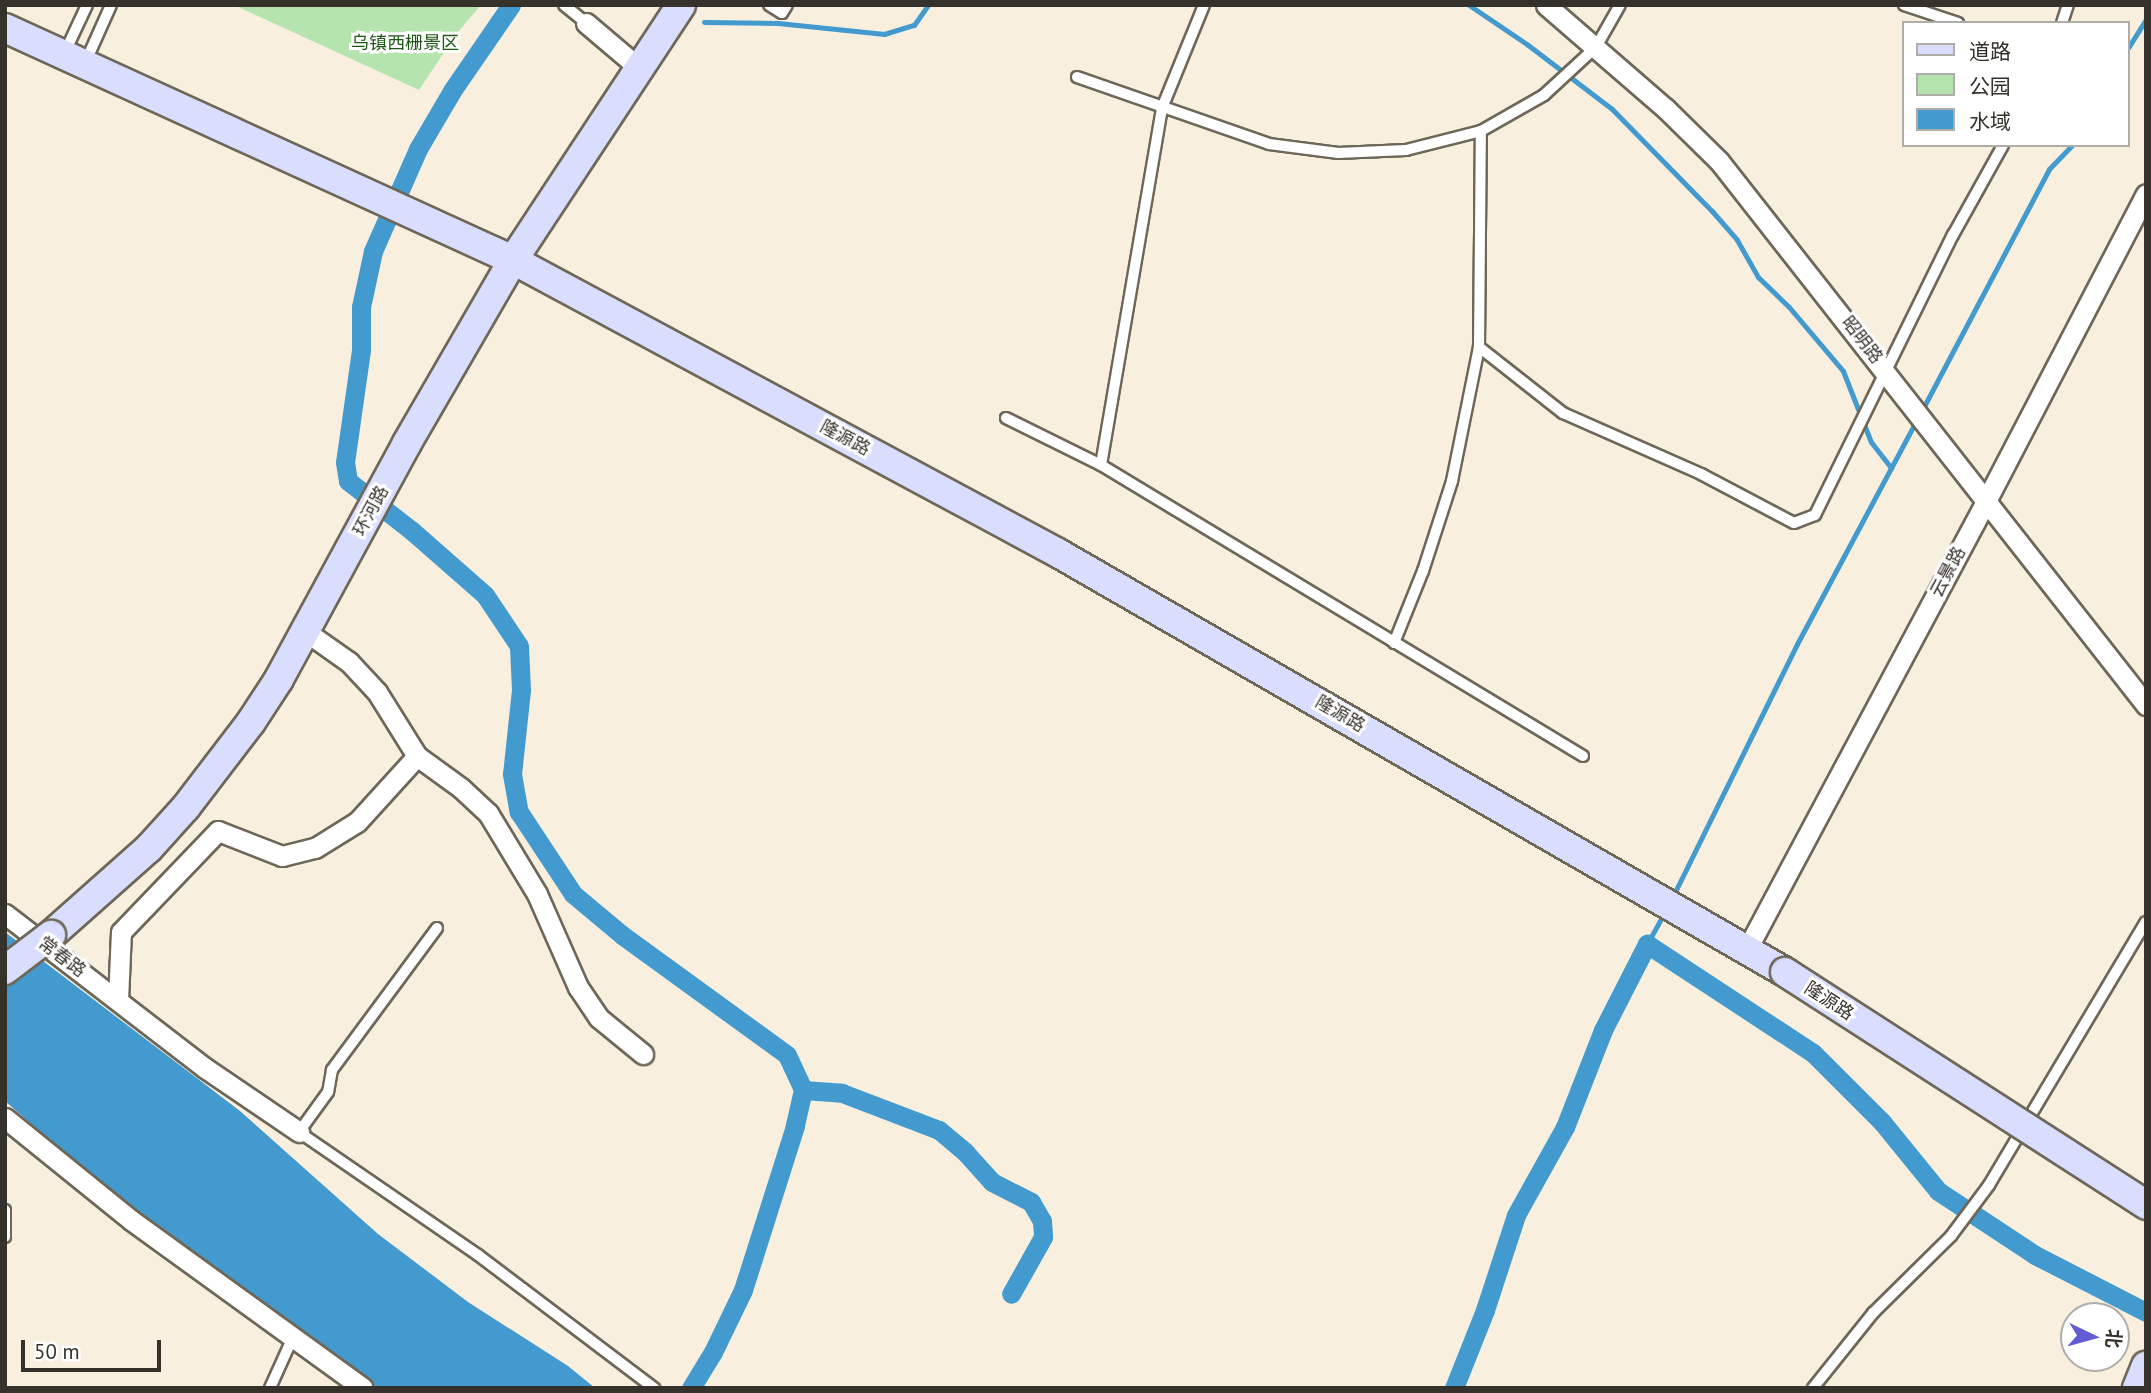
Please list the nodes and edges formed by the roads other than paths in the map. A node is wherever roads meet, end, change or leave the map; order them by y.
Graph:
1 (87, 5) edge
2 (111, 5) edge
3 (565, 5) edge
4 (769, 5) edge
5 (787, 5) edge
6 (1204, 5) edge
7 (1546, 5) edge
8 (1620, 5) edge
9 (1904, 5) edge
10 (676, 7) edge
11 (1952, 21) edge
12 (586, 23) joint
13 (5, 28) edge
14 (1597, 47) junction
15 (74, 60) junction
16 (639, 68) junction
17 (1077, 77) dead end
18 (1162, 108) junction
19 (1481, 131) junction
20 (2002, 147) edge
21 (2146, 194) edge
22 (513, 260) junction
23 (1479, 347) junction
24 (1886, 370) junction
25 (1006, 418) dead end
26 (1101, 465) junction
27 (1986, 503) junction
28 (305, 631) junction
29 (1394, 643) junction
30 (2146, 705) edge
31 (417, 756) junction
32 (1583, 756) dead end
33 (5, 914) edge
34 (2146, 922) edge
35 (437, 928) dead end
36 (1747, 948) junction
37 (5, 970) edge
38 (118, 1000) junction
39 (643, 1054) dead end
40 (5, 1118) edge
41 (299, 1132) junction
42 (2146, 1205) edge
43 (5, 1210) edge
44 (5, 1237) edge
45 (293, 1337) junction
46 (2146, 1366) edge
47 (270, 1388) edge
48 (363, 1388) edge
49 (654, 1388) edge
50 (1814, 1388) edge
51 (2137, 1388) edge

1 - 15 lane
2 - 15 lane
3 - 12 lane
4 - 5 lane
6 - 18 lane
7 - 14 street, 昭明路
8 - 14 lane
9 - 11 lane
10 - 16 main road, 环河路
12 - 16 street
13 - 15 main road, 隆源路
14 - 19 lane
14 - 24 street, 昭明路
15 - 22 main road, 隆源路
16 - 22 main road, 环河路
17 - 18 lane
18 - 19 lane
18 - 26 lane
19 - 23 lane
20 - 24 lane
21 - 27 street, 云景路
22 - 28 main road, 环河路
22 - 36 main road, 隆源路
23 - 24 lane
23 - 29 lane
24 - 27 street, 昭明路
25 - 26 lane
26 - 29 lane
27 - 30 street, 昭明路
27 - 36 street, 云景路
28 - 31 street
28 - 37 main road, 环河路, bridge
29 - 32 lane
31 - 38 street
31 - 39 street
33 - 38 street, 常春路
34 - 50 lane
35 - 41 lane
36 - 42 main road, 隆源路, bridge
38 - 41 street, 常春路
40 - 45 street
41 - 49 lane
43 - 44 lane
45 - 47 lane
45 - 48 street
46 - 51 main road

